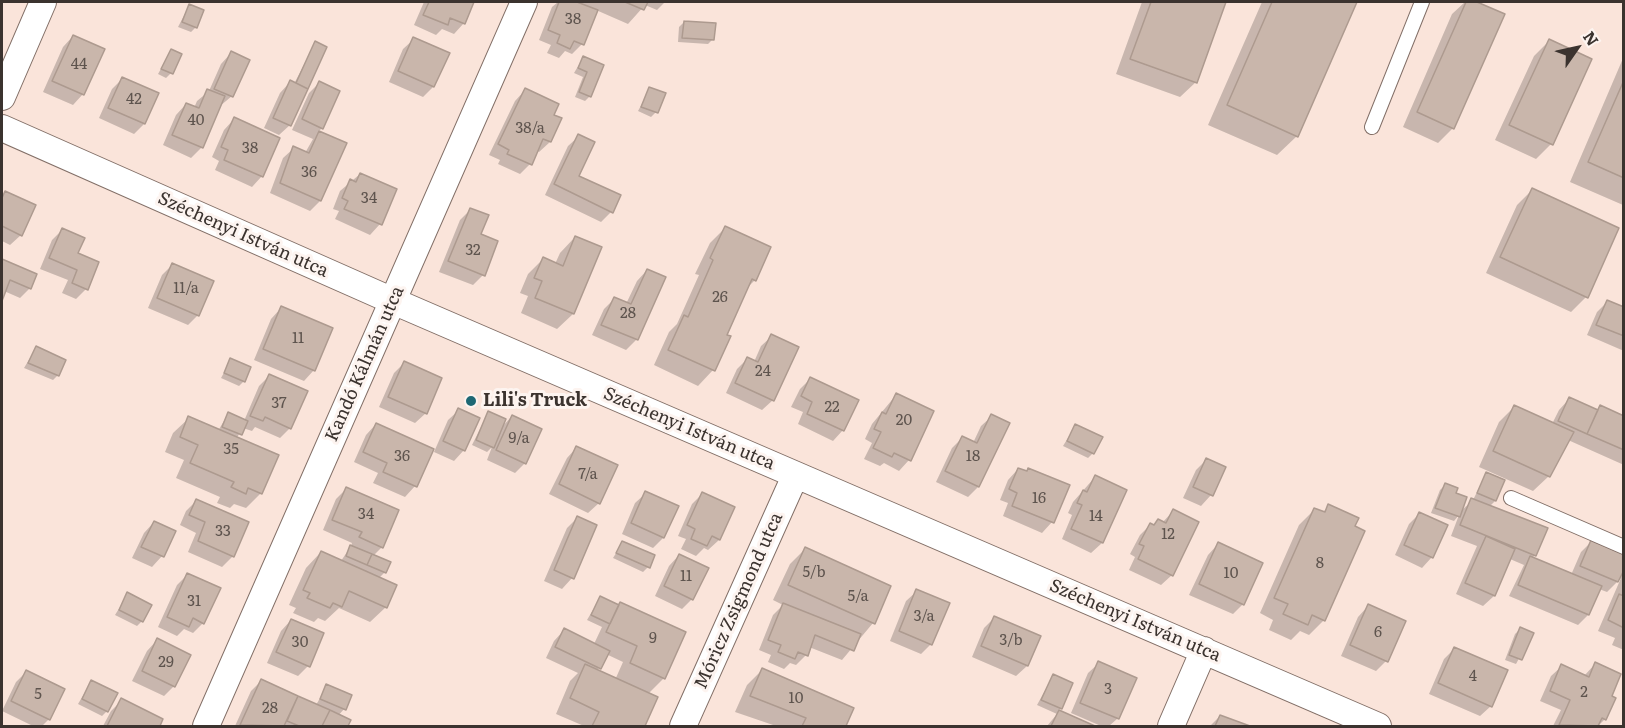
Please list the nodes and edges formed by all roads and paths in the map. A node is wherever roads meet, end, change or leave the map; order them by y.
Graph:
1 (43, 2) edge
2 (524, 2) edge
3 (1422, 2) edge
4 (2, 97) edge
5 (1372, 127) dead end
6 (2, 128) edge
7 (393, 301) junction
8 (795, 476) junction
9 (1511, 498) dead end
10 (1623, 547) edge
11 (1204, 650) junction
12 (206, 726) edge
13 (684, 726) edge
14 (1171, 726) edge
15 (1378, 726) edge

1 - 4 street
2 - 7 street, Kandó Kálmán utca
3 - 5 lane
6 - 7 street, Széchenyi István utca
7 - 8 street, Széchenyi István utca
7 - 12 street, Kandó Kálmán utca
8 - 11 street, Széchenyi István utca
8 - 13 street, Móricz Zsigmond utca
9 - 10 lane
11 - 14 street
11 - 15 street, Széchenyi István utca

